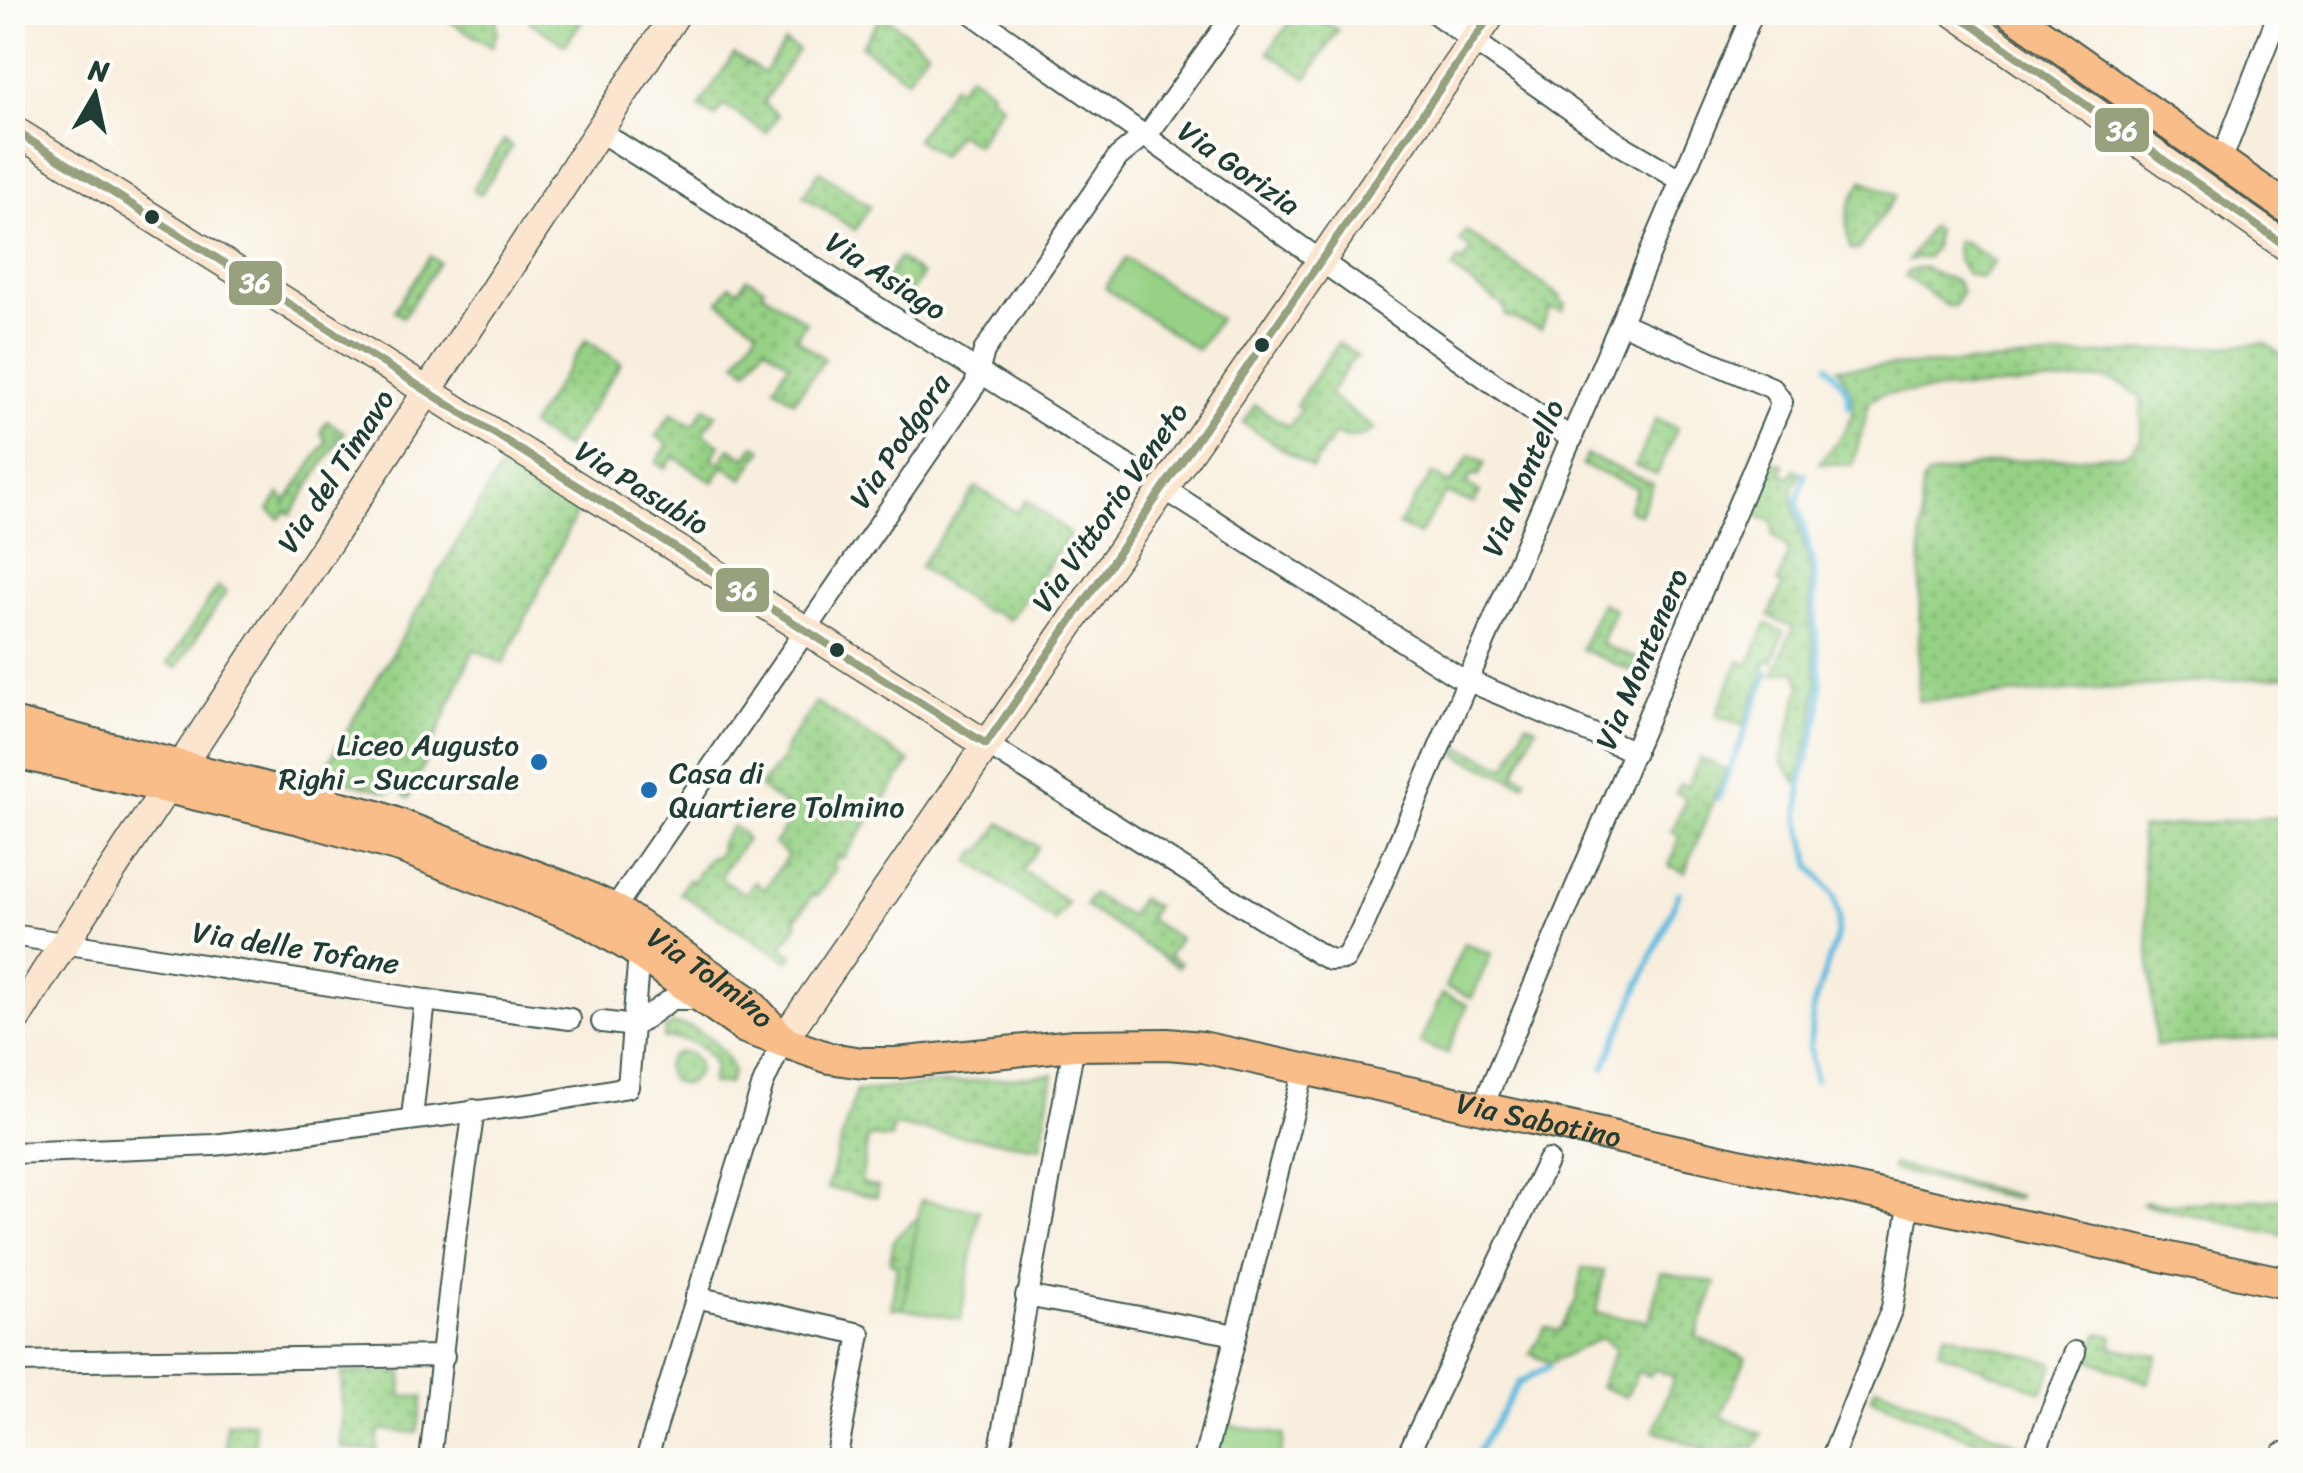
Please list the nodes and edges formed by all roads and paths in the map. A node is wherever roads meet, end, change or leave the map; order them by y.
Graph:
1 (677, 12) edge
2 (970, 12) edge
3 (1235, 12) edge
4 (1433, 12) edge
5 (1493, 12) edge
6 (1753, 12) edge
7 (1953, 12) edge
8 (2010, 12) edge
9 (2280, 12) edge
10 (1473, 41) junction
11 (12, 129) edge
12 (599, 131) junction
13 (1144, 138) junction
14 (2221, 161) junction
15 (1681, 180) junction
16 (2290, 210) edge
17 (2290, 249) edge
18 (1320, 262) junction
19 (1621, 324) junction
20 (979, 370) junction
21 (428, 390) junction
22 (1572, 439) junction
23 (1139, 473) dead end
24 (1163, 488) junction
25 (807, 630) junction
26 (1468, 681) junction
27 (12, 723) edge
28 (986, 744) junction
29 (12, 752) edge
30 (1635, 752) junction
31 (174, 777) junction
32 (614, 909) junction
33 (12, 935) edge
34 (65, 942) junction
35 (638, 954) junction
36 (1340, 962) joint
37 (701, 999) junction
38 (425, 1000) junction
39 (570, 1018) dead end
40 (602, 1022) dead end
41 (12, 1026) edge
42 (634, 1026) junction
43 (783, 1040) junction
44 (1074, 1045) junction
45 (1304, 1070) junction
46 (1482, 1108) junction
47 (474, 1110) junction
48 (412, 1118) junction
49 (12, 1152) edge
50 (1548, 1160) dead end
51 (1910, 1200) junction
52 (2290, 1284) edge
53 (1026, 1296) junction
54 (696, 1297) junction
55 (1236, 1335) junction
56 (2075, 1352) dead end
57 (444, 1356) junction
58 (12, 1362) edge
59 (430, 1460) edge
60 (646, 1460) edge
61 (836, 1460) edge
62 (998, 1460) edge
63 (1204, 1460) edge
64 (1405, 1460) edge
65 (1831, 1460) edge
66 (2032, 1460) edge

1 - 12 street, Via del Timavo
2 - 13 street, Via Gorizia
3 - 13 street, Via Podgora
4 - 10 street
5 - 10 street, Via Vittorio Veneto
6 - 15 street, Via Montello
7 - 17 street
8 - 14 main road
9 - 14 street
10 - 15 street
10 - 18 street, Via Vittorio Veneto
11 - 21 street, Via Pasubio
12 - 20 street, Via Asiago
12 - 21 street, Via del Timavo
13 - 18 street, Via Gorizia
13 - 20 street, Via Podgora
14 - 16 main road
15 - 19 street, Via Montello
18 - 22 street, Via Gorizia
18 - 24 street, Via Vittorio Veneto
19 - 22 street, Via Montello
19 - 30 street, Via Montenero
20 - 23 street, Via Asiago
20 - 25 street, Via Podgora
21 - 25 street, Via Pasubio
21 - 31 street, Via del Timavo
22 - 26 street, Via Montello
24 - 26 street
24 - 28 street, Via Vittorio Veneto
25 - 28 street, Via Pasubio
25 - 32 street, Via Podgora
26 - 30 street
26 - 36 street, Via Montello
27 - 31 main road, Via Tolmino
28 - 36 street, Via Pasubio
28 - 43 street, Via Vittorio Veneto
29 - 31 main road, Via Tolmino
30 - 46 street, Via Montenero
31 - 32 main road, Via Tolmino
31 - 34 street, Via del Timavo
31 - 35 main road, Via Tolmino
32 - 43 main road, Via Tolmino
33 - 34 street, Via delle Tofane
34 - 38 street, Via delle Tofane
34 - 41 street, Via del Timavo
35 - 37 main road, Via Tolmino
35 - 42 street
37 - 42 street
37 - 43 main road, Via Tolmino
38 - 39 street, Via delle Tofane
38 - 48 street
40 - 42 street
42 - 47 street
43 - 44 main road, Via Sabotino
43 - 54 street
44 - 45 main road, Via Sabotino
44 - 53 street
45 - 46 main road, Via Sabotino
45 - 55 street
46 - 51 main road, Via Sabotino
47 - 48 street
47 - 57 street
48 - 49 street
50 - 64 street
51 - 52 main road, Via Sabotino
51 - 65 street
53 - 55 street
53 - 62 street
54 - 60 street
54 - 61 street
55 - 63 street
56 - 66 street
57 - 58 street
57 - 59 street

